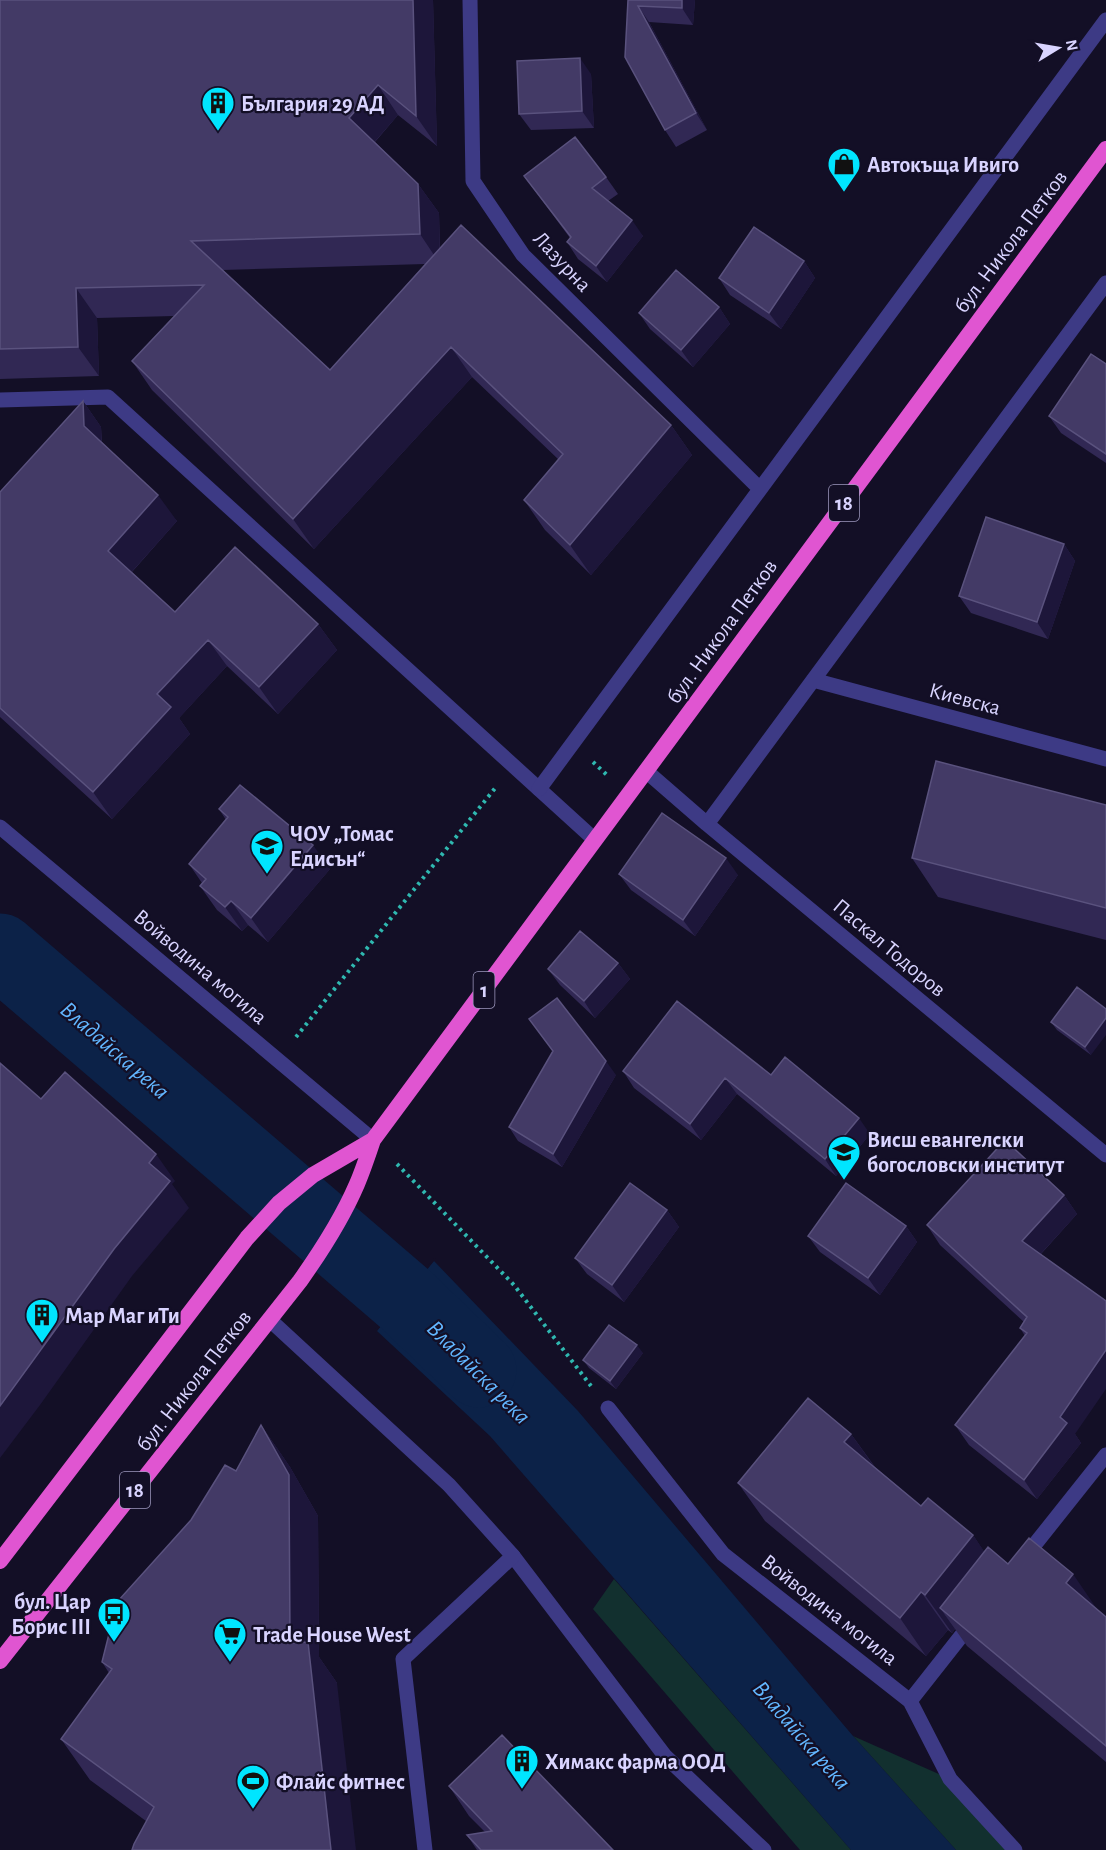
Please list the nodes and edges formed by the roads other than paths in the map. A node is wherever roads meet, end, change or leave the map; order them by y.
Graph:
1 (470, 0) edge
2 (1106, 20) edge
3 (1106, 149) edge
4 (1106, 283) edge
5 (0, 400) edge
6 (760, 489) junction
7 (813, 680) junction
8 (1106, 759) edge
9 (646, 771) junction
10 (539, 789) junction
11 (707, 824) junction
12 (0, 827) edge
13 (595, 840) junction
14 (373, 1140) junction
15 (1106, 1155) edge
16 (270, 1320) junction
17 (608, 1408) road end
18 (1106, 1455) edge
19 (513, 1556) junction
20 (0, 1561) edge
21 (1011, 1573) edge
22 (982, 1610) edge
23 (0, 1661) edge
24 (910, 1701) junction
25 (424, 1850) edge
26 (764, 1850) edge
27 (1015, 1850) edge

1 - 6 street, Лазурна
2 - 6 street
3 - 9 highway, бул. Никола Петков / 18
4 - 7 street
5 - 10 street
6 - 10 street
7 - 8 street, Киевска
7 - 11 street
9 - 11 street, Паскал Тодоров
9 - 13 highway, бул. Никола Петков / 18
10 - 13 street
11 - 15 street, Паскал Тодоров
12 - 14 street, Войводина могила
13 - 14 highway, бул. Никола Петков / 1
14 - 16 highway, бул. Никола Петков / 18
14 - 20 highway, бул. Никола Петков
16 - 19 street
16 - 23 highway, бул. Никола Петков / 18
17 - 24 street, Войводина могила
18 - 21 street
19 - 25 street
19 - 26 street
22 - 24 street
24 - 27 street, Войводина могила

